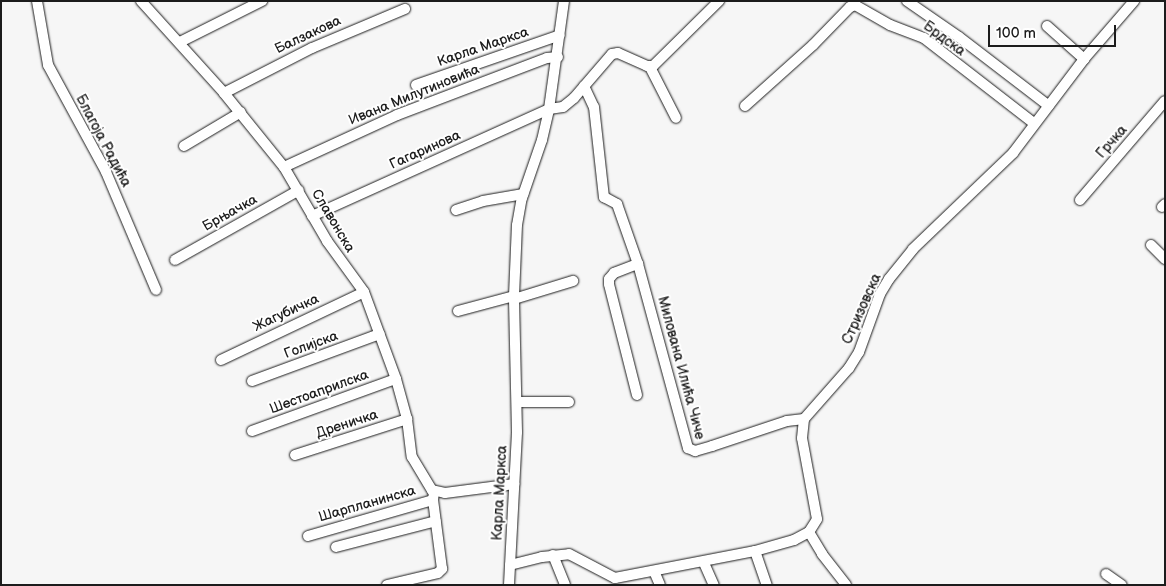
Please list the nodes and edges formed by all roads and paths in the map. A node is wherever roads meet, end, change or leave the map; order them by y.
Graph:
1 (37, 1) edge
2 (262, 1) edge
3 (564, 1) edge
4 (719, 1) edge
5 (907, 1) edge
6 (1134, 1) edge
7 (146, 3) edge
8 (405, 9) dead end
9 (1047, 26) dead end
10 (560, 35) junction
11 (180, 42) junction
12 (558, 57) junction
13 (1084, 59) junction
14 (650, 67) junction
15 (416, 85) dead end
16 (584, 86) junction
17 (224, 92) junction
18 (1165, 101) edge
19 (745, 106) dead end
20 (1049, 106) junction
21 (549, 109) junction
22 (241, 112) junction
23 (676, 118) dead end
24 (1035, 124) junction
25 (184, 146) dead end
26 (284, 167) junction
27 (299, 190) junction
28 (523, 194) junction
29 (1080, 200) dead end
30 (456, 210) dead end
31 (312, 216) junction
32 (1151, 245) dead end
33 (1165, 259) edge
34 (175, 260) dead end
35 (638, 264) junction
36 (573, 281) dead end
37 (156, 290) dead end
38 (364, 292) junction
39 (514, 297) junction
40 (458, 311) dead end
41 (380, 334) junction
42 (221, 360) dead end
43 (396, 379) junction
44 (252, 381) dead end
45 (637, 394) dead end
46 (517, 402) junction
47 (568, 402) dead end
48 (407, 418) junction
49 (804, 419) junction
50 (252, 431) dead end
51 (295, 455) dead end
52 (514, 484) junction
53 (433, 496) junction
54 (436, 522) junction
55 (809, 532) junction
56 (308, 536) dead end
57 (336, 547) dead end
58 (755, 551) junction
59 (554, 555) junction
60 (704, 563) junction
61 (510, 565) junction
62 (654, 571) junction
63 (1106, 574) dead end
64 (610, 581) edge
65 (387, 585) edge
66 (509, 585) edge
67 (565, 585) edge
68 (660, 585) edge
69 (714, 585) edge
70 (768, 585) edge
71 (846, 585) edge
72 (1122, 585) edge

1 - 37 street, Благоја Радића
2 - 11 street
3 - 10 street, Карла Маркса
4 - 14 street
5 - 20 street
6 - 13 street, Стризовска
7 - 11 street, Славонска
8 - 17 street, Балзакова
9 - 13 street
10 - 12 street, Карла Маркса
10 - 15 street, Карла Маркса
11 - 17 street, Славонска
12 - 21 street, Карла Маркса
12 - 26 street, Ивана Милутиновића
13 - 20 street, Стризовска
14 - 16 street
14 - 23 street
16 - 21 street
16 - 35 street, Милована Илића Чиче
17 - 22 street, Славонска
18 - 29 street, Грчка
19 - 24 street, Брдска
20 - 24 street, Стризовска
21 - 28 street, Карла Маркса
21 - 31 street, Гагаринова
22 - 25 street
22 - 26 street, Славонска
24 - 49 street, Стризовска
26 - 27 street, Славонска
27 - 31 street, Славонска
27 - 34 street, Брњачка
28 - 30 street
28 - 39 street, Карла Маркса
31 - 38 street, Славонска
32 - 33 street
35 - 45 street
35 - 49 street, Милована Илића Чиче
36 - 39 street
38 - 41 street, Славонска
38 - 42 street, Жагубичка
39 - 40 street
39 - 46 street, Карла Маркса
41 - 43 street, Славонска
41 - 44 street, Голијска
43 - 48 street, Славонска
43 - 50 street, Шестоаприлска
46 - 47 street
46 - 52 street, Карла Маркса
48 - 51 street, Дреничка
48 - 53 street, Славонска
49 - 55 street
52 - 53 street
52 - 61 street, Карла Маркса
53 - 54 street, Славонска
53 - 56 street, Шарпланинска
54 - 57 street
54 - 65 street, Славонска
55 - 58 street
55 - 71 street
58 - 60 street
58 - 70 street
59 - 61 street
59 - 64 street
59 - 67 street
60 - 62 street
60 - 69 street
61 - 66 street, Карла Маркса
62 - 64 street
62 - 68 street
63 - 72 street

